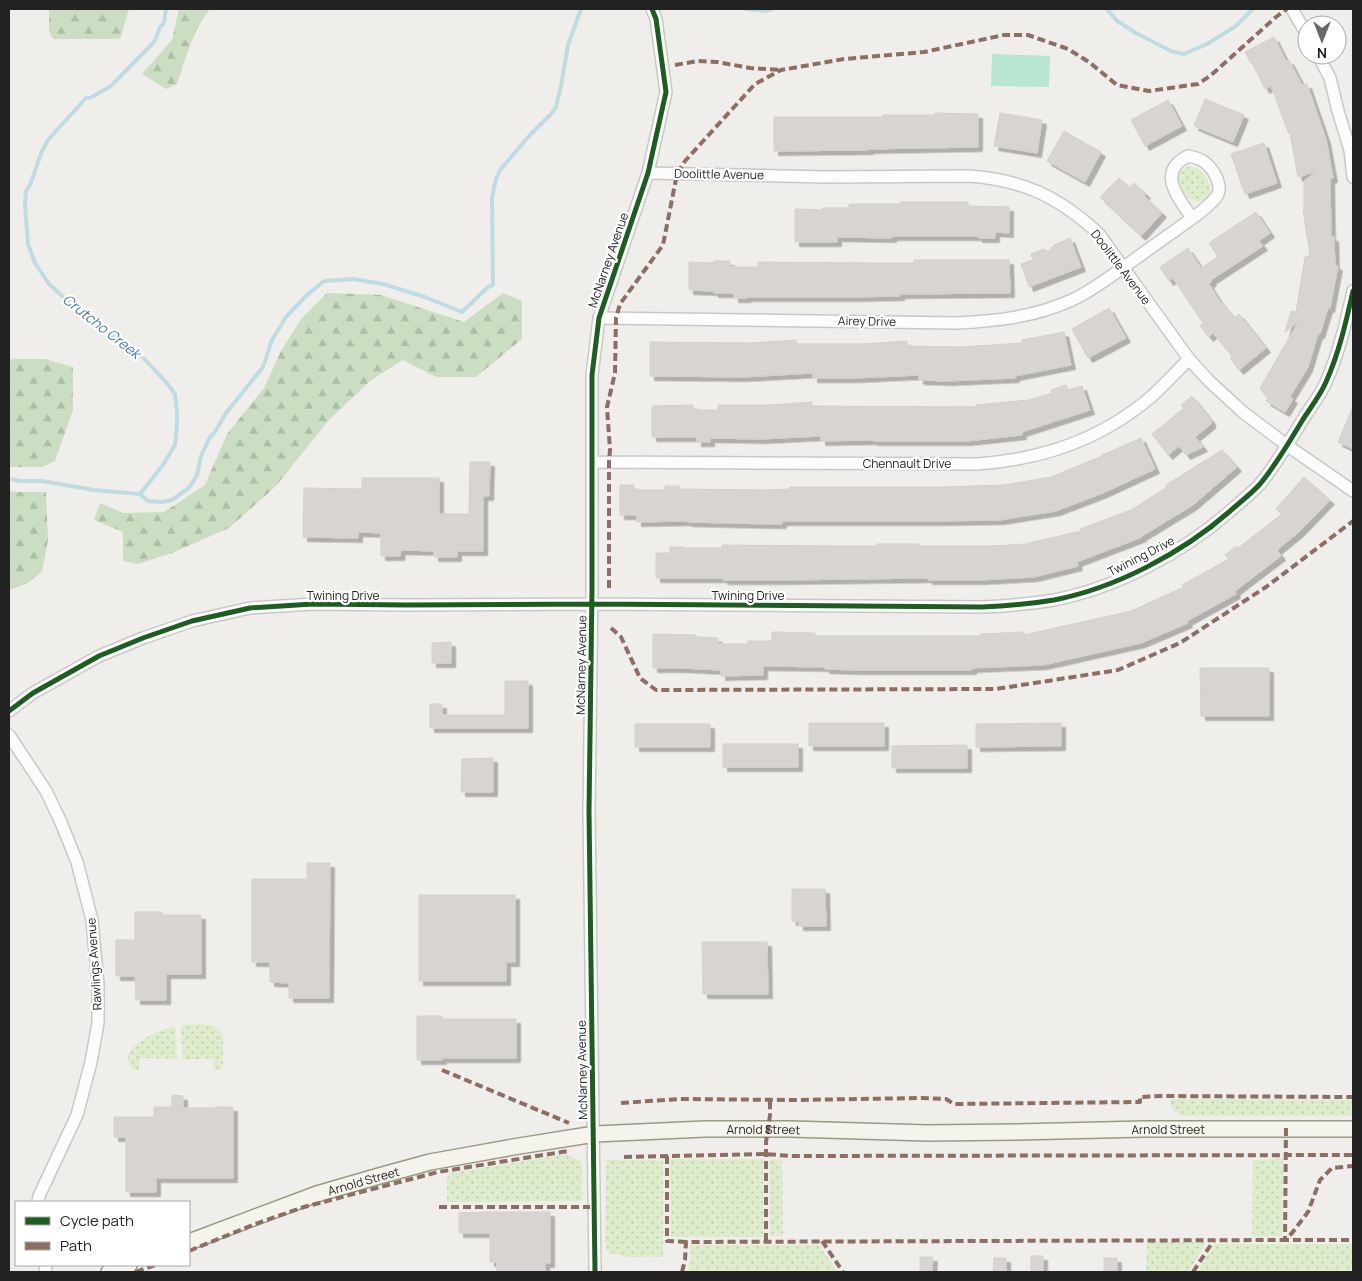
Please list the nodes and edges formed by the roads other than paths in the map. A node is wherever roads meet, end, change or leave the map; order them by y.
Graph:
1 (652, 9) edge
2 (1323, 65) edge
3 (648, 173) junction
4 (1353, 177) edge
5 (1192, 218) junction
6 (1123, 268) junction
7 (1353, 291) edge
8 (599, 318) junction
9 (1189, 359) junction
10 (1288, 446) junction
11 (593, 462) junction
12 (1353, 491) edge
13 (592, 604) junction
14 (9, 711) edge
15 (9, 735) edge
16 (1353, 1129) edge
17 (593, 1135) junction
18 (38, 1201) edge
19 (190, 1242) edge
20 (126, 1266) edge
21 (109, 1272) edge
22 (595, 1272) edge

1 - 3 street, McNarney Avenue
2 - 4 street
3 - 6 street, Doolittle Avenue
3 - 8 street, McNarney Avenue
5 - 5 street
5 - 6 street, Airey Drive
6 - 8 street, Airey Drive
6 - 9 street, Doolittle Avenue
7 - 10 street, Twining Drive
8 - 11 street, McNarney Avenue
9 - 10 street, Doolittle Avenue
9 - 11 street, Chennault Drive
10 - 12 street, Doolittle Avenue
10 - 13 street, Twining Drive
11 - 13 street, McNarney Avenue
13 - 14 street, Twining Drive
13 - 17 street, McNarney Avenue
15 - 18 street, Rawlings Avenue
16 - 17 main road, Arnold Street
17 - 19 main road, Arnold Street
17 - 22 street, McNarney Avenue
20 - 21 main road

